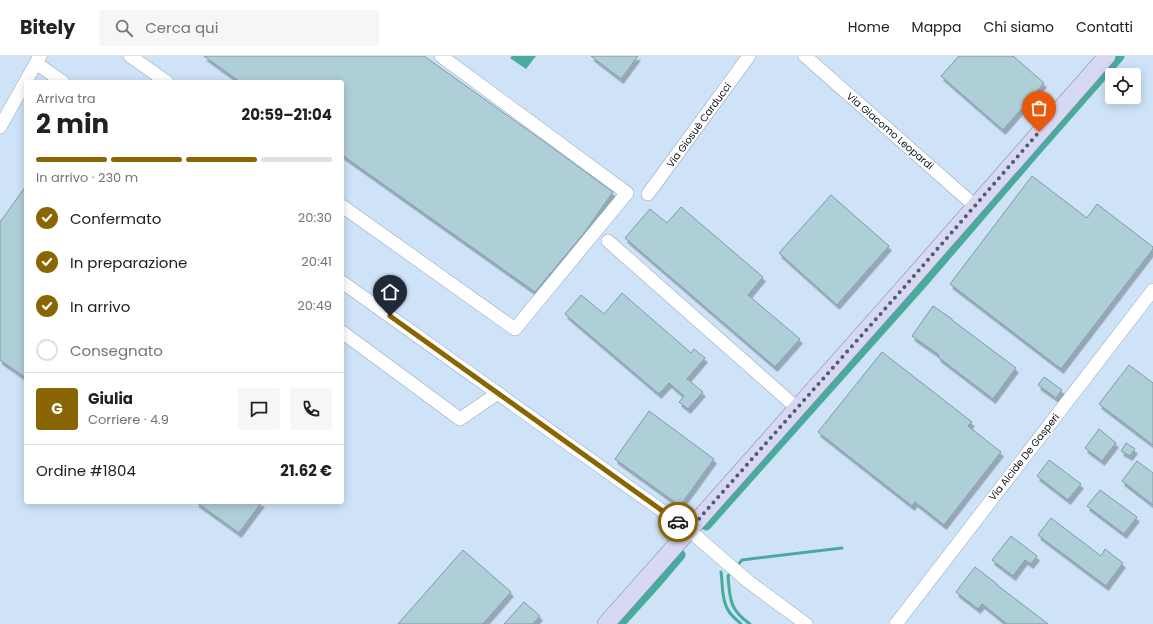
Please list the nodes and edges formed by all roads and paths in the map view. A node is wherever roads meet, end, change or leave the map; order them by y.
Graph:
1 (130, 56) edge
2 (441, 56) edge
3 (749, 56) edge
4 (805, 56) edge
5 (1107, 56) edge
6 (38, 60) edge
7 (30, 80) edge
8 (61, 80) edge
9 (164, 80) edge
10 (22, 99) edge
11 (0, 127) edge
12 (648, 194) dead end
13 (975, 206) junction
14 (344, 207) edge
15 (608, 241) dead end
16 (344, 283) edge
17 (1153, 290) edge
18 (344, 333) edge
19 (498, 393) junction
20 (797, 408) junction
21 (689, 530) junction
22 (606, 624) edge
23 (806, 624) edge
24 (896, 624) edge

1 - 9 street
2 - 14 street
3 - 12 street, Via Giosuè Carducci
4 - 13 street, Via Giacomo Leopardi
5 - 13 main road
6 - 7 street
6 - 8 street
10 - 11 street
13 - 20 main road
15 - 20 street
16 - 19 street
17 - 24 street, Via Alcide De Gasperi
18 - 19 street
19 - 21 street
20 - 21 main road
21 - 22 main road
21 - 23 street

